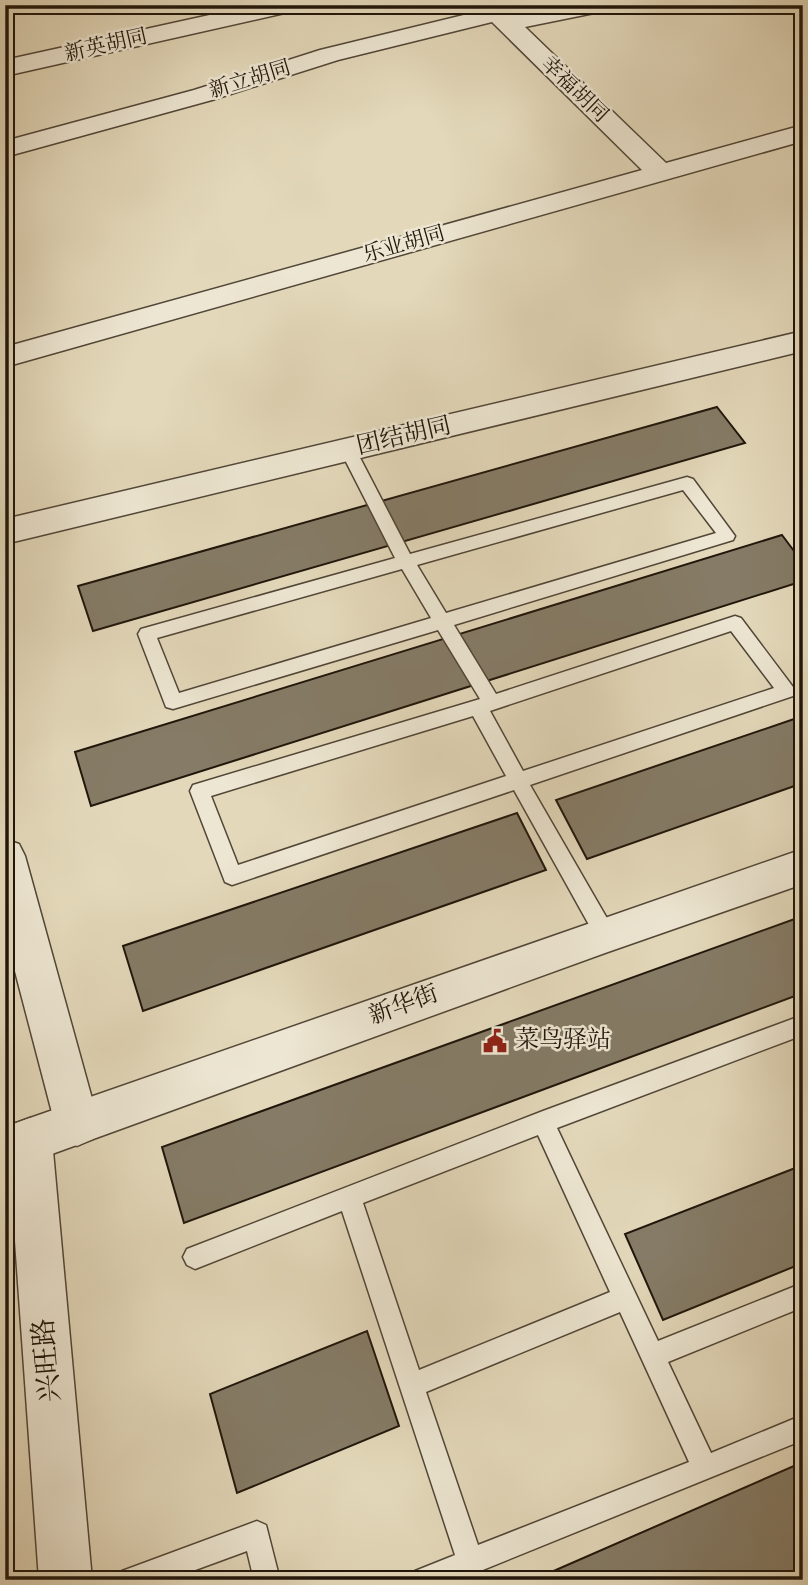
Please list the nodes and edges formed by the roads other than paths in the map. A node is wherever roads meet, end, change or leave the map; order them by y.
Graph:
1 (289, 5) edge
2 (601, 5) edge
3 (497, 15) edge
4 (5, 68) edge
5 (803, 133) edge
6 (5, 149) edge
7 (661, 173) junction
8 (803, 341) edge
9 (5, 357) edge
10 (348, 450) junction
11 (5, 532) edge
12 (406, 562) junction
13 (442, 622) junction
14 (485, 705) junction
15 (518, 781) junction
16 (5, 856) edge
17 (803, 866) edge
18 (606, 934) junction
19 (803, 1025) edge
20 (543, 1122) junction
21 (77, 1124) junction
22 (18, 1145) edge
23 (349, 1197) junction
24 (195, 1257) dead end
25 (803, 1295) edge
26 (625, 1297) junction
27 (652, 1356) junction
28 (411, 1386) junction
29 (803, 1427) edge
30 (705, 1468) junction
31 (470, 1561) junction
32 (66, 1580) edge
33 (131, 1580) edge
34 (267, 1580) edge
35 (424, 1580) edge

1 - 4 street, 新英胡同
2 - 3 street, 新立胡同
3 - 6 street, 新立胡同
3 - 7 street, 幸福胡同
5 - 7 street, 乐业胡同
7 - 9 street, 乐业胡同
8 - 10 street, 团结胡同
10 - 11 street, 团结胡同
10 - 12 lane
12 - 13 lane
12 - 13 lane
12 - 13 lane
13 - 14 lane
14 - 15 lane
14 - 15 lane
14 - 15 lane
15 - 18 lane
16 - 21 street
17 - 18 street, 新华街
18 - 21 street, 新华街
19 - 20 lane
20 - 23 lane
20 - 26 lane
21 - 22 street, 新华街
22 - 32 street, 兴旺路
23 - 24 lane
23 - 28 lane
25 - 27 lane
26 - 27 lane
26 - 28 lane
27 - 30 lane
28 - 31 lane
29 - 30 lane
30 - 31 lane
31 - 35 lane
33 - 34 lane

